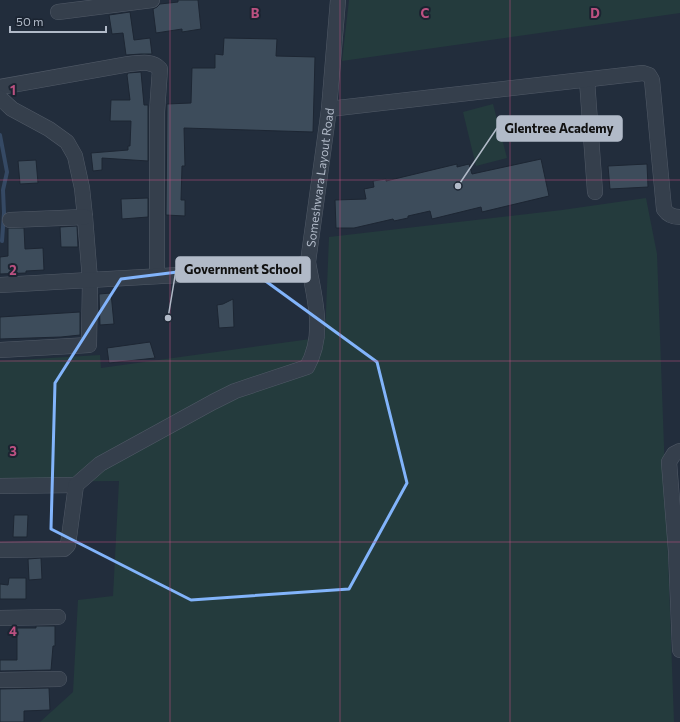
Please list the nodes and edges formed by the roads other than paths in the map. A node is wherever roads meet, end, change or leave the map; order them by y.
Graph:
1 (152, 0) edge
2 (338, 0) edge
3 (98, 4) edge
4 (58, 12) dead end
5 (587, 80) junction
6 (0, 87) edge
7 (0, 98) edge
8 (330, 109) junction
9 (595, 192) dead end
10 (85, 217) junction
11 (680, 217) edge
12 (10, 220) dead end
13 (308, 262) junction
14 (157, 276) junction
15 (90, 280) junction
16 (0, 285) edge
17 (0, 350) edge
18 (680, 451) edge
19 (76, 485) junction
20 (0, 486) edge
21 (0, 550) edge
22 (678, 551) edge
23 (58, 617) dead end
24 (0, 618) edge
25 (680, 650) edge
26 (59, 679) dead end
27 (0, 680) edge

1 - 3 street
2 - 8 street, Someshwara Layout Road
3 - 4 street
5 - 8 street
5 - 9 street
5 - 11 street
6 - 14 street
7 - 10 street
8 - 13 street, Someshwara Layout Road
10 - 12 street
10 - 15 street
13 - 14 street, Someshwara Layout Road
13 - 19 street
14 - 15 street, Someshwara Layout Road
15 - 16 street, Someshwara Layout Road
15 - 17 street
18 - 22 street
19 - 20 street
19 - 21 street
22 - 25 street
23 - 24 street
26 - 27 street

